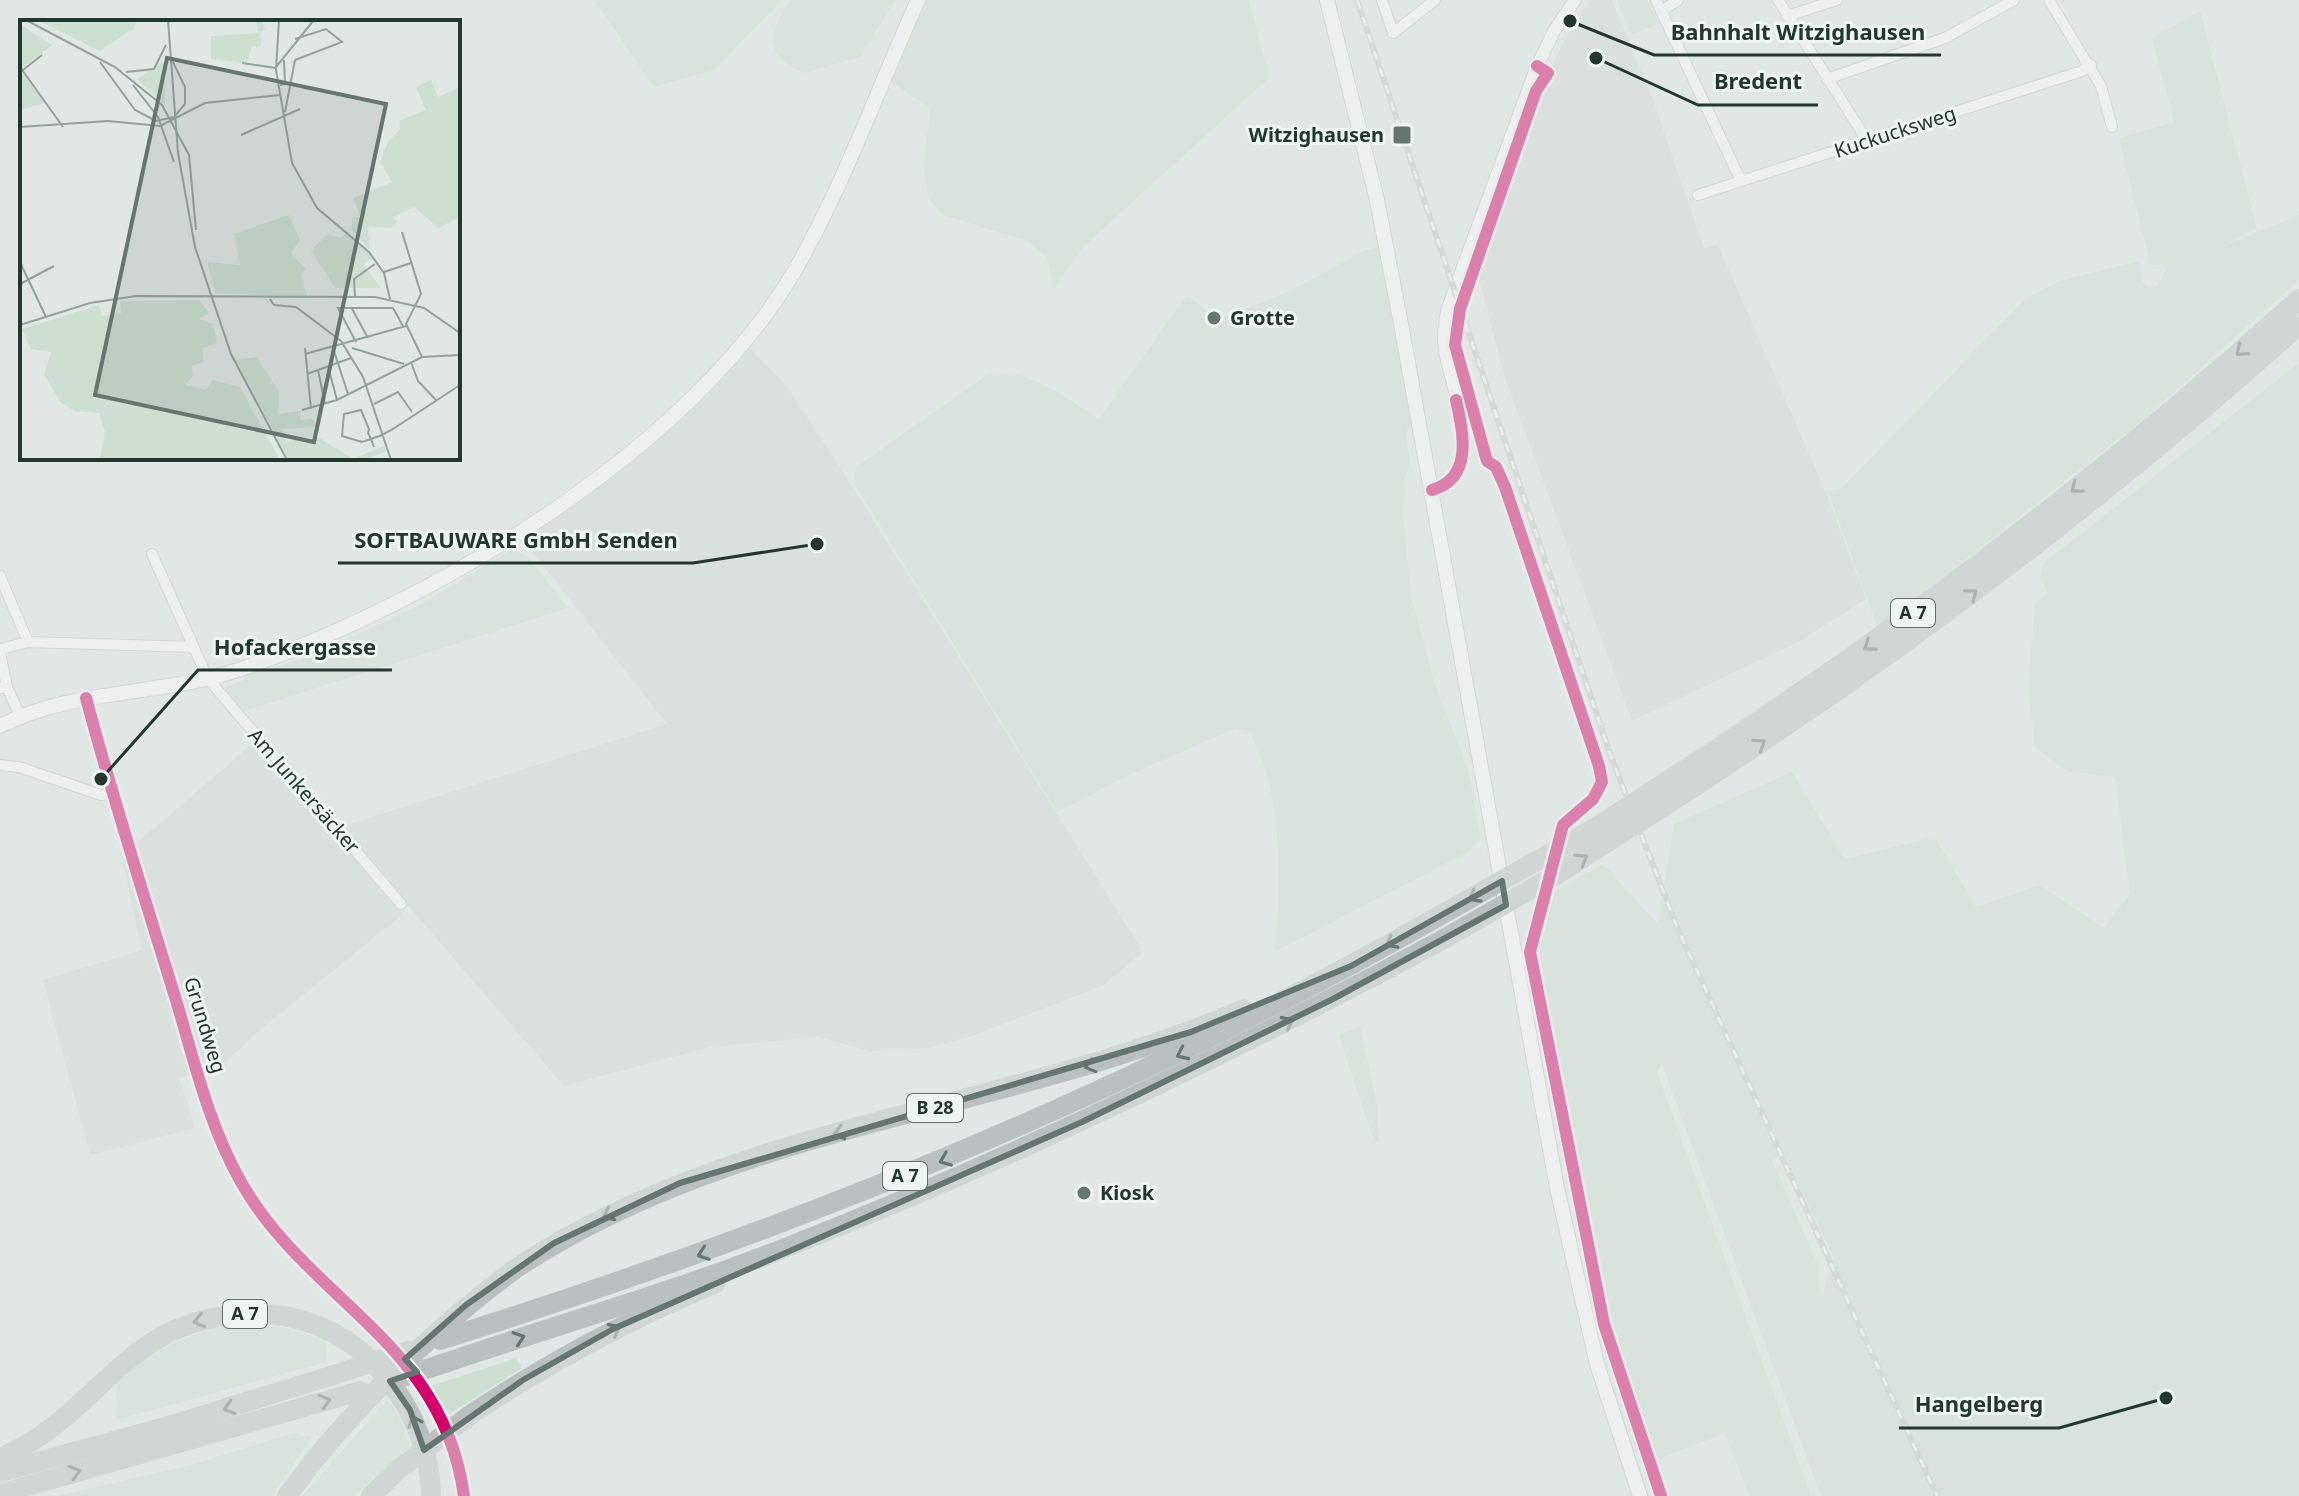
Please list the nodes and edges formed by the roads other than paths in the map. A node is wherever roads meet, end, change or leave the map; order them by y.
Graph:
1 (918, 0) edge
2 (1327, 0) edge
3 (1382, 0) edge
4 (1435, 0) edge
5 (1575, 0) edge
6 (1656, 0) edge
7 (1678, 0) edge
8 (1778, 0) edge
9 (1837, 0) edge
10 (2014, 0) edge
11 (2049, 0) edge
12 (1661, 11) junction
13 (1787, 16) junction
14 (2091, 65) junction
15 (1827, 79) junction
16 (2112, 127) dead end
17 (1868, 142) junction
18 (1741, 181) junction
19 (1698, 195) dead end
20 (2299, 299) edge
21 (2299, 325) edge
22 (1432, 490) junction
23 (152, 554) dead end
24 (0, 576) edge
25 (28, 642) junction
26 (194, 647) junction
27 (0, 650) edge
28 (208, 679) junction
29 (4, 688) edge
30 (86, 698) junction
31 (20, 716) junction
32 (0, 726) edge
33 (0, 765) edge
34 (113, 794) junction
35 (401, 904) dead end
36 (1351, 966) junction
37 (786, 1248) junction
38 (0, 1458) edge
39 (0, 1472) edge
40 (0, 1494) edge
41 (287, 1496) edge
42 (371, 1496) edge
43 (431, 1496) edge
44 (464, 1496) edge
45 (1640, 1496) edge

1 - 28 main road
2 - 22 main road
3 - 4 street
5 - 22 street
6 - 12 street
7 - 12 street
8 - 13 street
9 - 13 street
10 - 15 street
11 - 14 street
12 - 18 street
13 - 15 street
14 - 16 street
14 - 17 street, Kuckucksweg
15 - 17 street
17 - 18 street, Kuckucksweg
18 - 19 street, Kuckucksweg
20 -> 36 highway, A 7, bridge
37 -> 21 highway, A 7, bridge
22 - 45 main road
23 - 26 street, Am Junkersäcker
24 - 25 street
25 - 26 street
25 - 27 street
26 - 28 street, Am Junkersäcker
27 - 29 street
28 - 30 main road
28 - 35 street, Am Junkersäcker
29 - 31 street
30 - 31 main road
30 - 34 street, Grundweg
31 - 32 main road
33 - 34 street
34 - 44 street, Grundweg
36 -> 39 highway, A 7, bridge
36 -> 41 highway, B 28, bridge
40 -> 37 highway, A 7, bridge
42 -> 37 highway, bridge
43 -> 38 highway, A 7

